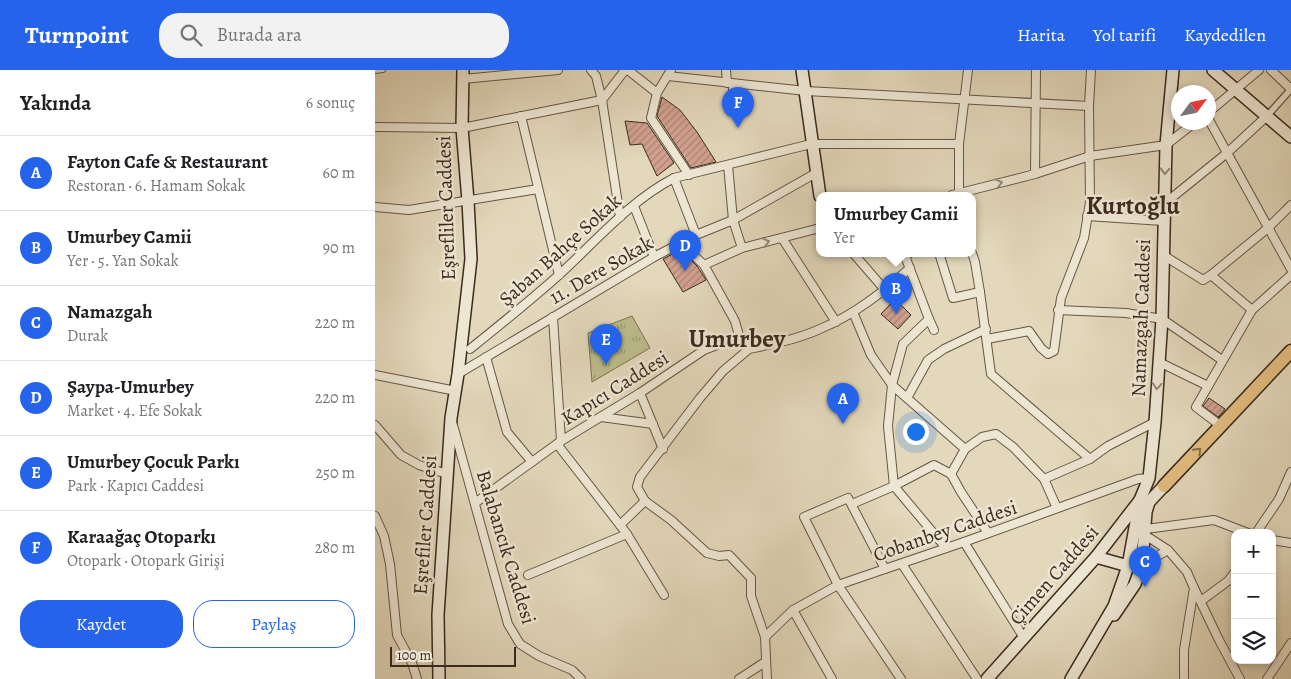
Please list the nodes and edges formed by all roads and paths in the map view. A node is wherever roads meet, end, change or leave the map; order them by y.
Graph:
1 (383, 70) edge
2 (557, 70) edge
3 (591, 70) edge
4 (627, 70) edge
5 (726, 70) edge
6 (802, 70) edge
7 (968, 70) edge
8 (1035, 70) edge
9 (1091, 70) edge
10 (1173, 70) edge
11 (1213, 70) edge
12 (1259, 70) edge
13 (1271, 70) edge
14 (375, 71) edge
15 (669, 73) edge
16 (463, 74) edge
17 (730, 83) junction
18 (1235, 89) junction
19 (1291, 89) edge
20 (806, 91) junction
21 (657, 93) junction
22 (965, 99) junction
23 (602, 100) junction
24 (1034, 104) junction
25 (1089, 106) junction
26 (1216, 106) edge
27 (733, 111) dead end
28 (521, 116) junction
29 (1267, 116) junction
30 (375, 127) edge
31 (462, 128) junction
32 (1185, 130) edge
33 (1214, 130) edge
34 (1291, 137) edge
35 (811, 144) junction
36 (959, 144) junction
37 (1166, 145) junction
38 (1227, 153) junction
39 (1090, 156) junction
40 (728, 165) junction
41 (816, 173) junction
42 (1035, 174) junction
43 (689, 175) junction
44 (673, 178) junction
45 (538, 189) junction
46 (819, 192) edge
47 (957, 192) edge
48 (968, 192) edge
49 (468, 201) junction
50 (1164, 204) junction
51 (1291, 205) edge
52 (634, 206) junction
53 (375, 207) edge
54 (1087, 216) junction
55 (620, 217) junction
56 (733, 220) junction
57 (1163, 221) junction
58 (1268, 228) junction
59 (816, 229) edge
60 (696, 235) junction
61 (782, 238) junction
62 (681, 243) junction
63 (742, 248) junction
64 (1163, 255) junction
65 (654, 257) junction
66 (856, 257) edge
67 (905, 257) edge
68 (940, 257) edge
69 (973, 257) edge
70 (704, 265) junction
71 (910, 268) junction
72 (1291, 269) edge
73 (559, 275) junction
74 (1211, 275) junction
75 (1291, 275) edge
76 (885, 290) junction
77 (980, 292) junction
78 (1058, 310) junction
79 (1252, 310) junction
80 (853, 312) junction
81 (553, 317) junction
82 (929, 319) junction
83 (1162, 319) junction
84 (836, 322) junction
85 (986, 329) junction
86 (934, 330) dead end
87 (740, 339) junction
88 (987, 339) junction
89 (470, 349) dead end
90 (749, 349) junction
91 (1291, 351) edge
92 (486, 357) junction
93 (1222, 360) junction
94 (1159, 362) junction
95 (458, 374) junction
96 (375, 375) edge
97 (892, 384) junction
98 (1208, 386) junction
99 (456, 390) junction
100 (640, 393) junction
101 (907, 398) junction
102 (601, 417) junction
103 (451, 418) junction
104 (1155, 422) junction
105 (653, 424) junction
106 (375, 425) edge
107 (1221, 426) junction
108 (559, 442) junction
109 (663, 449) junction
110 (965, 449) junction
111 (1090, 458) junction
112 (532, 462) junction
113 (1291, 472) edge
114 (447, 474) junction
115 (951, 474) junction
116 (1149, 478) junction
117 (1044, 480) junction
118 (894, 486) junction
119 (1165, 486) joint
120 (645, 501) junction
121 (1145, 501) junction
122 (475, 503) junction
123 (852, 504) junction
124 (1057, 508) junction
125 (375, 516) edge
126 (620, 525) junction
127 (1238, 529) edge
128 (1259, 529) edge
129 (1145, 532) junction
130 (988, 533) junction
131 (627, 534) junction
132 (1276, 541) edge
133 (964, 542) junction
134 (1291, 543) edge
135 (946, 548) junction
136 (1167, 550) junction
137 (1096, 558) junction
138 (902, 564) junction
139 (1142, 565) junction
140 (1128, 566) junction
141 (885, 569) junction
142 (1233, 574) edge
143 (528, 575) dead end
144 (838, 585) junction
145 (1194, 588) junction
146 (664, 595) dead end
147 (1201, 601) junction
148 (793, 610) junction
149 (765, 637) junction
150 (1024, 638) junction
151 (1095, 640) junction
152 (1291, 644) edge
153 (765, 662) junction
154 (417, 679) edge
155 (439, 679) edge
156 (581, 679) edge
157 (739, 679) edge
158 (767, 679) edge
159 (832, 679) edge
160 (901, 679) edge
161 (977, 679) edge
162 (987, 679) edge
163 (1071, 679) edge
164 (1185, 679) edge
165 (1241, 679) edge
166 (1267, 679) edge

1 - 14 lane
2 - 16 street
3 - 23 street
4 - 21 street
4 - 23 street
5 - 17 street
6 - 20 main road
7 - 22 street
8 - 24 street
9 - 25 street
10 - 37 main road, Namazgah Caddesi
11 - 18 main road
12 - 18 street
13 - 19 street
15 - 17 street
15 - 21 street
16 - 31 main road, Eşrefliler Caddesi
17 - 20 street
17 - 27 street
18 - 26 street
18 - 29 main road
19 - 29 street
20 - 22 street
20 - 35 main road
21 - 43 street
22 - 24 street
22 - 36 street
23 - 28 street
23 - 55 street
24 - 25 street
24 - 42 street
25 - 39 street
28 - 31 street
28 - 45 street
29 - 34 main road
29 - 38 street
30 - 31 street
31 - 49 main road, Eşrefliler Caddesi
32 - 37 street
33 - 38 street
35 - 36 street, Şaban Bahçe Sokak
35 - 40 street, Şaban Bahçe Sokak
35 - 41 main road
36 - 47 street
37 - 39 street
37 -> 50 main road, Namazgah Caddesi
38 - 50 street
38 - 58 street
39 - 42 street
39 - 54 street
40 - 43 street, Şaban Bahçe Sokak
40 - 56 street
41 - 46 main road
41 - 56 street, 11. Dere Sokak
48 -> 42 street
43 - 44 street, Şaban Bahçe Sokak
44 - 52 street, Şaban Bahçe Sokak
44 - 60 street
45 - 49 street
45 - 73 street
49 - 53 street
49 - 95 main road, Eşrefliler Caddesi
50 - 57 main road, Namazgah Caddesi
51 - 58 street
52 - 55 street, Şaban Bahçe Sokak
52 - 65 street
54 - 57 street
54 - 78 street
55 - 73 street, Şaban Bahçe Sokak
56 - 60 street, 11. Dere Sokak
56 - 63 street
57 - 64 main road, Namazgah Caddesi
58 - 72 street
58 - 74 street
59 - 61 street
60 - 62 street, 11. Dere Sokak
63 -> 61 street
61 - 84 street
62 - 65 street, 11. Dere Sokak
62 - 70 street
63 - 70 street
64 - 74 street
64 - 83 main road, Namazgah Caddesi
65 - 81 street, 11. Dere Sokak
66 - 76 street
67 - 71 street
68 - 77 street
69 - 77 street
70 - 87 street
71 - 76 street
71 - 82 street
73 - 89 street, Şaban Bahçe Sokak
74 - 79 street
75 - 79 street
76 - 80 street
77 - 85 street
78 - 83 street
78 - 88 street
79 - 93 street
80 - 84 street
80 - 97 street
81 - 92 street, 11. Dere Sokak
81 - 108 street
82 - 86 street
82 - 97 street
83 - 93 street
83 - 94 main road, Namazgah Caddesi
84 - 90 street
85 - 88 street
85 - 101 street
87 - 90 street
87 - 100 street, Kapıcı Caddesi
88 - 111 street
90 - 109 street
91 - 107 main road
92 - 95 street, 11. Dere Sokak
92 - 112 street
93 - 98 street
94 - 98 street
94 -> 104 main road, Namazgah Caddesi
95 - 99 main road, Eşrefiler Caddesi
96 - 99 street
97 - 101 street
97 - 118 street
98 - 107 street
99 - 103 main road, Eşrefiler Caddesi
100 - 102 street, Kapıcı Caddesi
100 - 105 street
101 - 110 street
102 - 105 street
102 - 108 street, Kapıcı Caddesi
103 - 114 main road, Eşrefiler Caddesi
103 - 122 street, Balabancık Caddesi
104 - 111 street
104 - 116 main road, Namazgah Caddesi
105 - 109 street
106 - 114 street
119 -> 107 main road
108 - 112 street, Kapıcı Caddesi
108 - 126 street
109 - 120 street
110 - 115 street
110 - 117 street
111 - 117 street
112 - 122 street, Kapıcı Caddesi
113 - 128 street
114 - 155 main road, Eşrefiler Caddesi
115 - 118 street
115 - 130 street
116 - 121 main road, Namazgah Caddesi
116 - 124 street, Cobanbey Caddesi
117 - 124 street
118 - 123 street
118 - 135 street
119 - 121 main road
120 - 126 street
120 - 149 street
121 - 129 main road
121 - 137 main road, Çimen Caddesi
121 - 140 main road
122 - 156 street, Balabancık Caddesi
123 - 141 street
123 - 144 street
124 - 130 street, Cobanbey Caddesi
125 - 154 street
126 - 131 street
127 - 129 street
129 - 136 street
129 - 139 main road
130 - 133 street, Cobanbey Caddesi
131 - 143 street
131 - 146 street
132 - 134 street
133 - 135 street, Cobanbey Caddesi
133 - 150 street
135 - 138 street, Cobanbey Caddesi
136 - 139 street
136 - 145 street
137 - 140 main road
137 - 150 main road, Çimen Caddesi
138 - 141 street, Cobanbey Caddesi
138 - 161 street
139 - 140 main road
139 - 151 main road
140 - 151 main road
141 - 144 street, Cobanbey Caddesi
142 - 147 street
144 - 148 street, Cobanbey Caddesi
144 - 160 street
145 - 147 street
145 - 164 street
147 - 165 street
148 - 149 street, Cobanbey Caddesi
148 - 159 street
149 - 153 street
150 - 162 main road, Çimen Caddesi
151 - 163 main road
152 - 166 street
153 - 157 street
153 - 158 street

